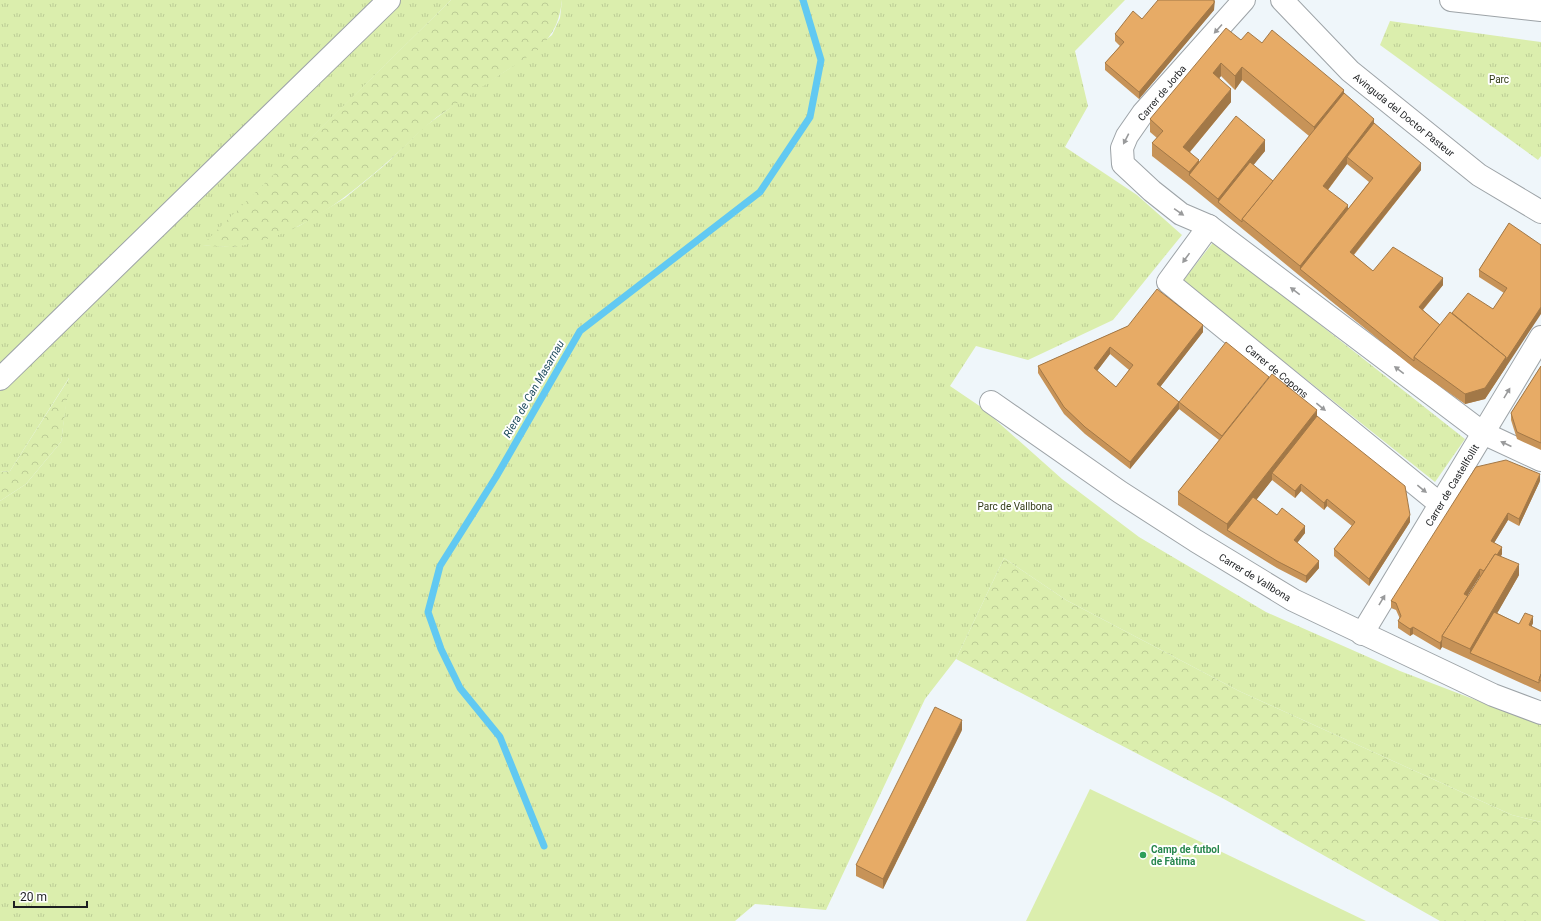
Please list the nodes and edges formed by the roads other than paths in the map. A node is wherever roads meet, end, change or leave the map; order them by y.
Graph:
1 (389, 0) edge
2 (1244, 0) edge
3 (1282, 0) edge
4 (1451, 0) edge
5 (1541, 10) edge
6 (1541, 212) edge
7 (1209, 226) junction
8 (1541, 337) edge
9 (0, 379) edge
10 (991, 402) dead end
11 (1483, 434) junction
12 (1541, 460) edge
13 (1440, 504) junction
14 (1362, 634) junction
15 (1541, 713) edge

1 - 9 street
2 -> 7 street, Carrer de Jorba
3 - 6 street, Avinguda del Doctor Pasteur
4 - 5 street
11 -> 7 street
7 -> 13 street, Carrer de Copons
11 -> 8 street, Carrer de Castellfollit
10 - 14 street, Carrer de Vallbona
12 -> 11 street
11 - 13 street, Carrer de Castellfollit
14 -> 13 street, Carrer de Castellfollit
14 - 15 street, Carrer de Vallbona

